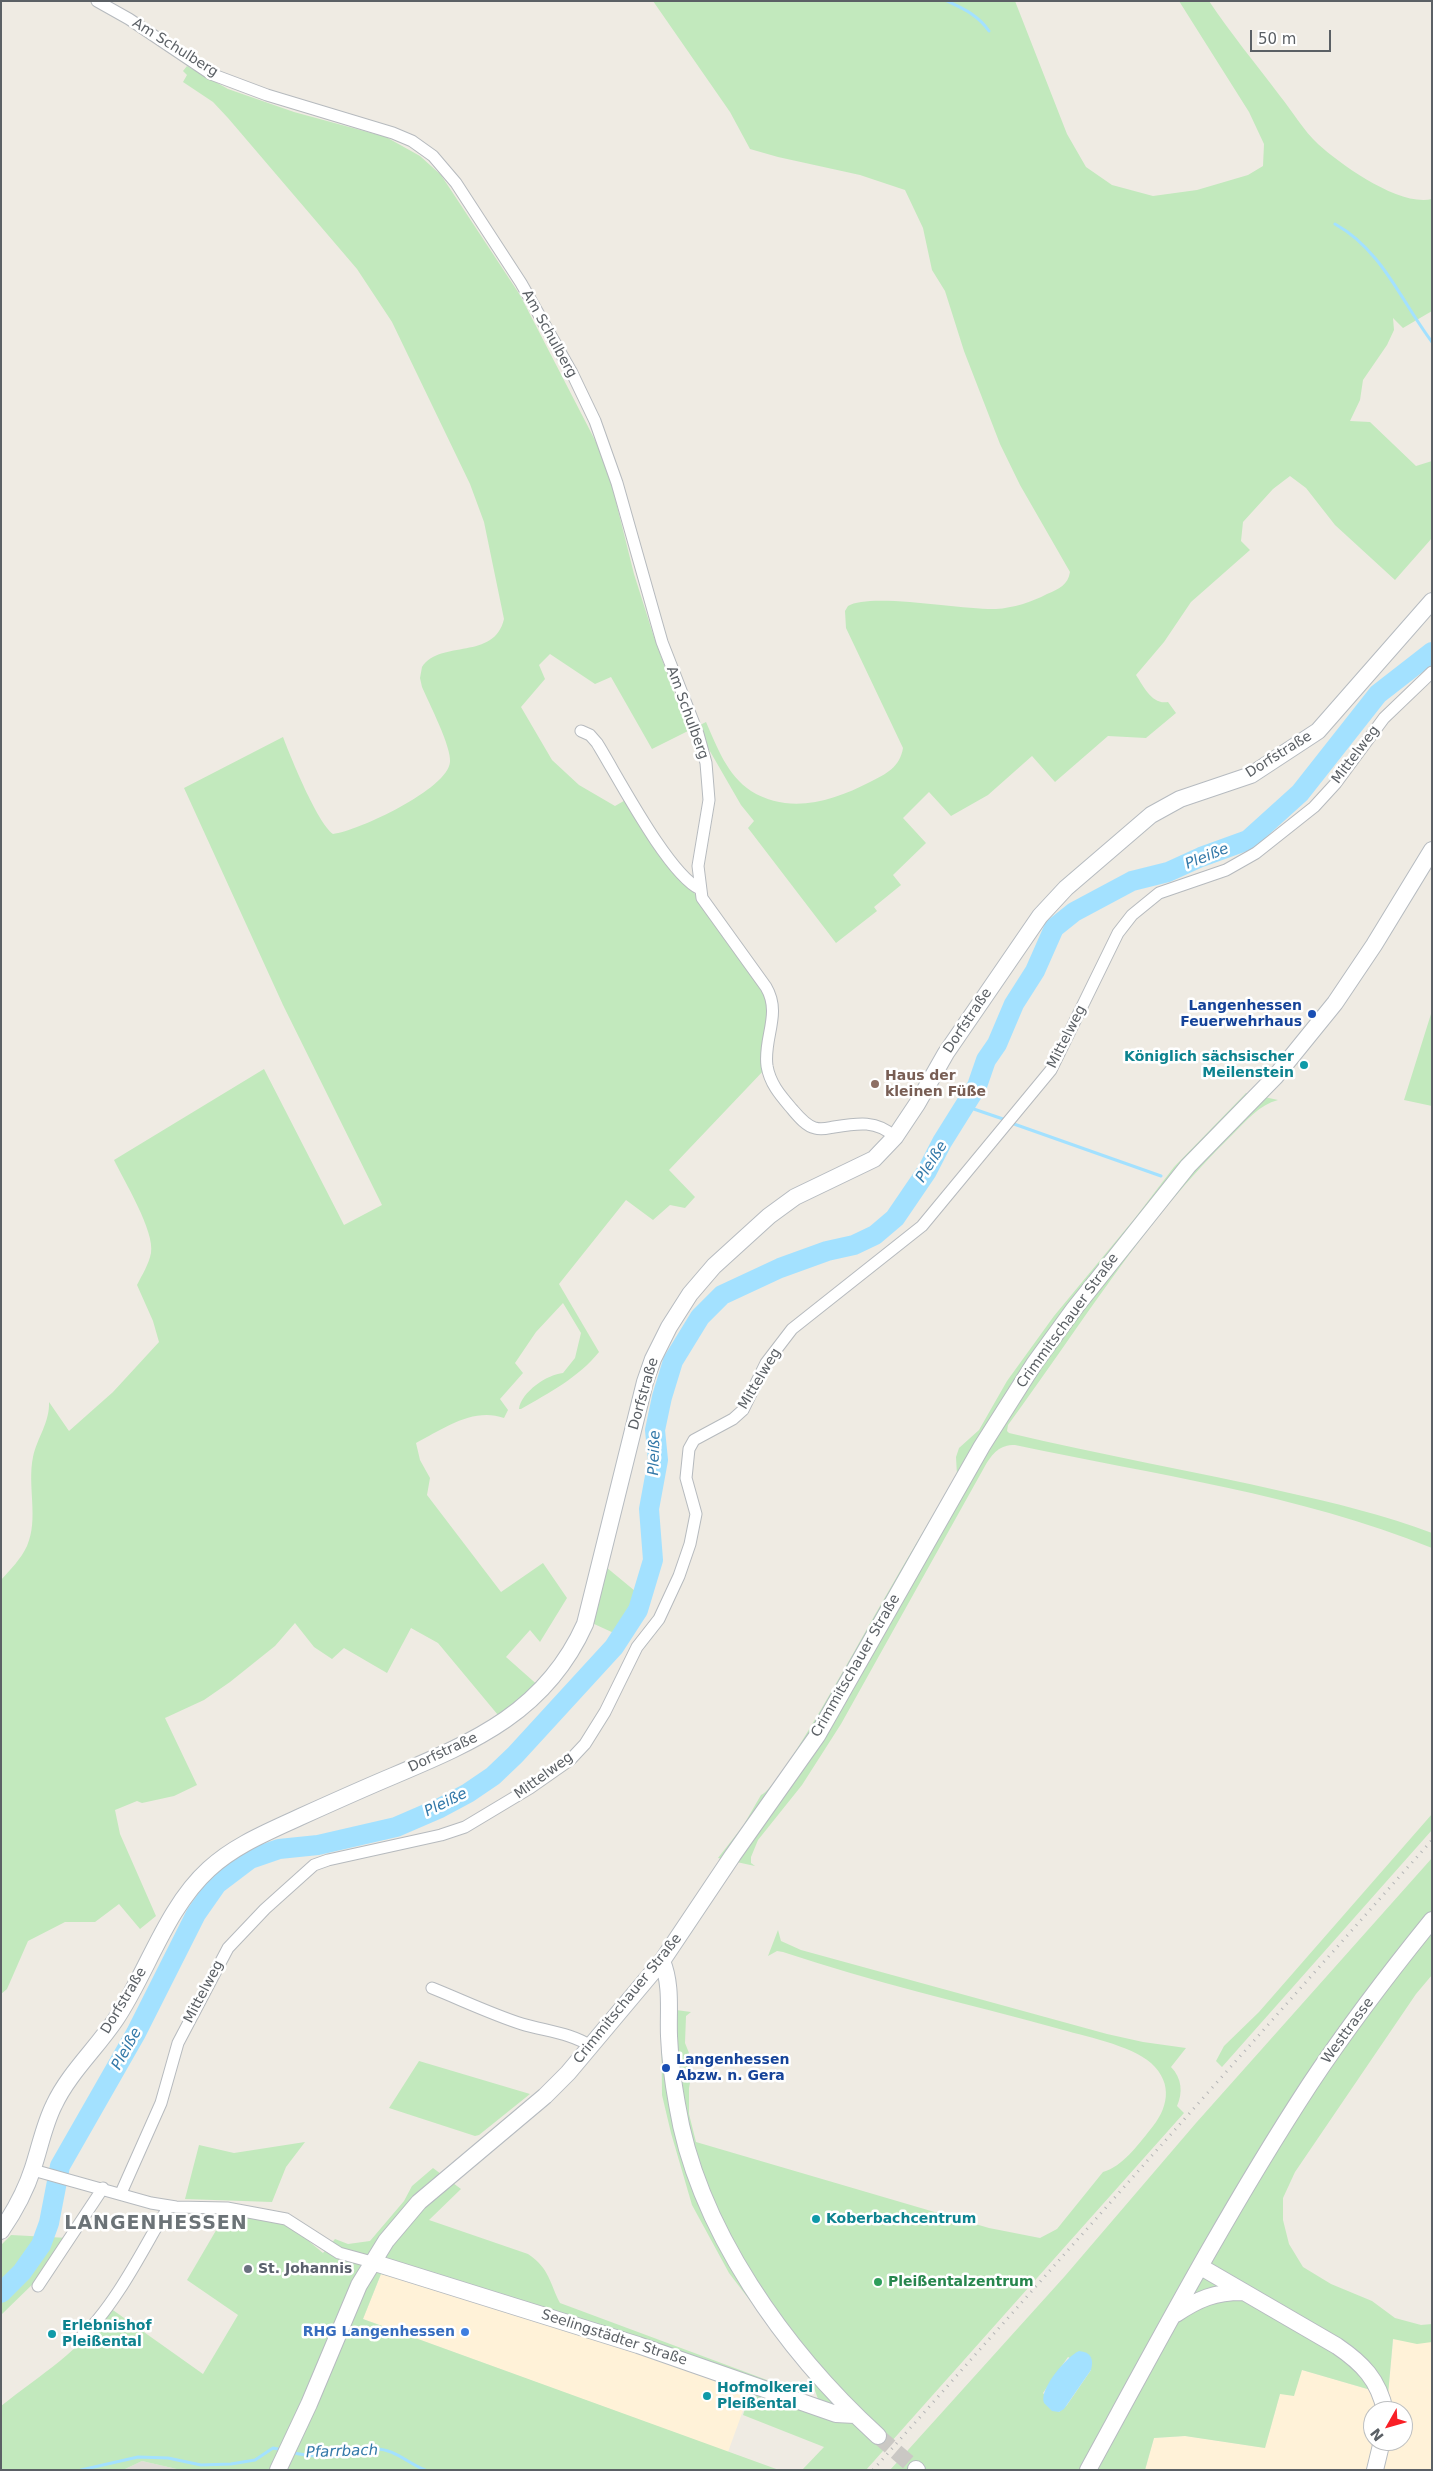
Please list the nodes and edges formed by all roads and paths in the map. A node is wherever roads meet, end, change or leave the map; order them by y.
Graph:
1 (97, 1) edge
2 (1432, 601) edge
3 (1432, 672) edge
4 (581, 731) dead end
5 (1432, 850) edge
6 (700, 889) junction
7 (895, 1137) junction
8 (1432, 1920) edge
9 (662, 1962) junction
10 (432, 1988) dead end
11 (592, 2047) junction
12 (39, 2172) junction
13 (103, 2188) junction
14 (121, 2193) junction
15 (168, 2206) junction
16 (1, 2231) edge
17 (372, 2262) junction
18 (1201, 2266) junction
19 (38, 2286) dead end
20 (1242, 2292) junction
21 (1174, 2315) junction
22 (80, 2338) dead end
23 (1381, 2401) edge
24 (855, 2415) junction
25 (878, 2436) tunnel mouth
26 (1380, 2451) edge
27 (280, 2465) edge
28 (1088, 2470) edge
29 (1376, 2470) edge

1 - 6 street, Am Schulberg
2 - 7 street, Dorfstraße
3 - 14 street, Mittelweg
4 - 6 street, Am Schulberg
5 - 9 street, Crimmitschauer Straße
6 - 7 street, Am Schulberg
7 - 12 street, Dorfstraße
8 - 18 street, Westtrasse
9 - 11 street, Crimmitschauer Straße
9 - 24 street
10 - 11 street
11 - 17 street, Crimmitschauer Straße
12 - 13 street
12 - 16 street, Dorfstraße
13 - 14 street
13 - 19 street
14 - 15 street
15 - 17 street
15 - 22 street
17 - 24 street, Seelingstädter Straße
17 - 27 street, Crimmitschauer Straße
18 - 20 street
18 - 21 street, Westtrasse
20 - 21 street
20 - 23 street
21 - 28 street, Westtrasse
24 - 25 street
26 - 29 street

